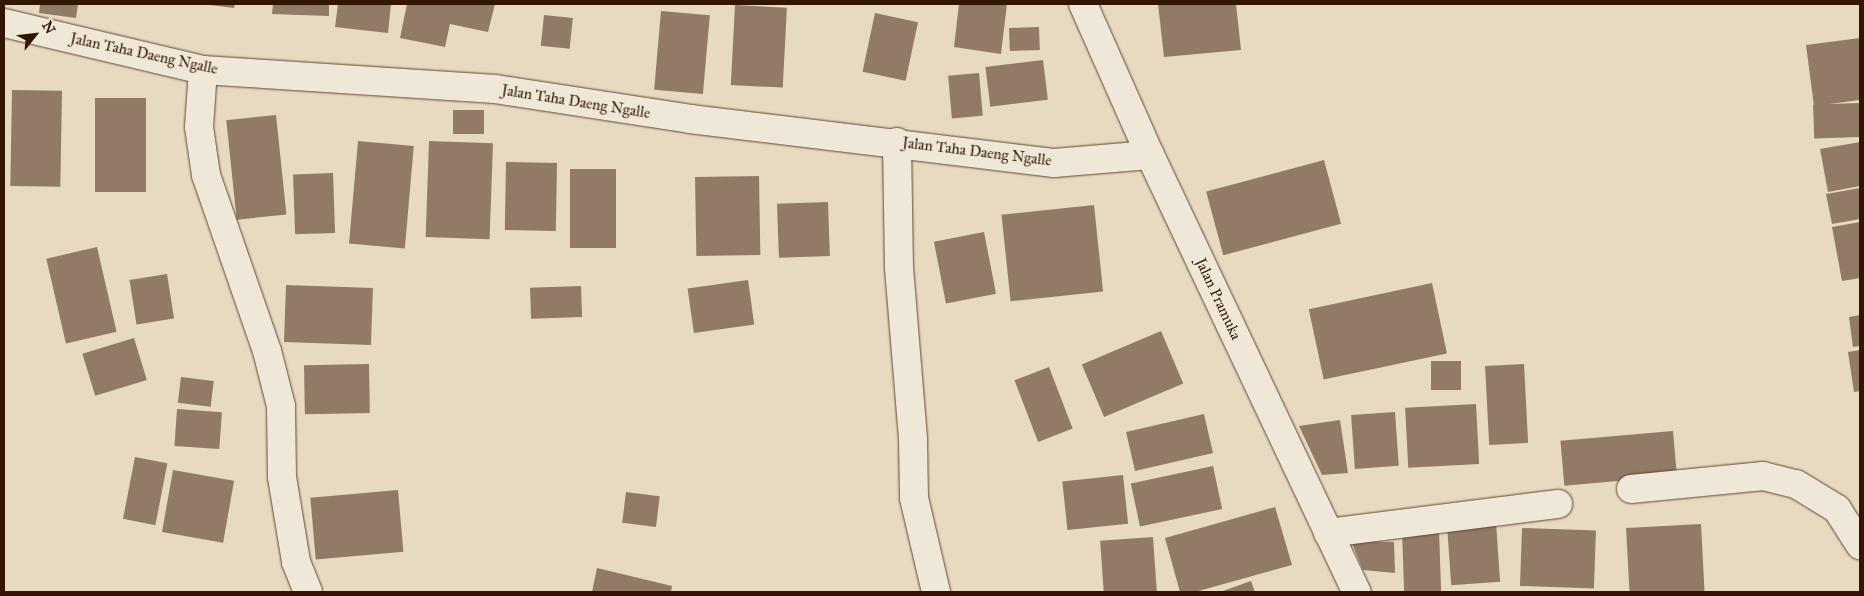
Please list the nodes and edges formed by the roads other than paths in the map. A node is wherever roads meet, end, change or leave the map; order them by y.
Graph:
1 (1083, 4) edge
2 (4, 24) edge
3 (203, 70) junction
4 (897, 142) junction
5 (1150, 155) junction
6 (1632, 489) dead end
7 (1558, 504) dead end
8 (1328, 533) junction
9 (1860, 546) edge
10 (308, 592) edge
11 (936, 592) edge
12 (1357, 592) edge

1 - 5 street, Jalan Pramuka
2 - 3 street, Jalan Taha Daeng Ngalle
3 - 4 street, Jalan Taha Daeng Ngalle
3 - 10 street
4 - 5 street, Jalan Taha Daeng Ngalle
4 - 11 street
5 - 8 street, Jalan Pramuka
6 - 9 street
7 - 8 street
8 - 12 street, Jalan Pramuka

